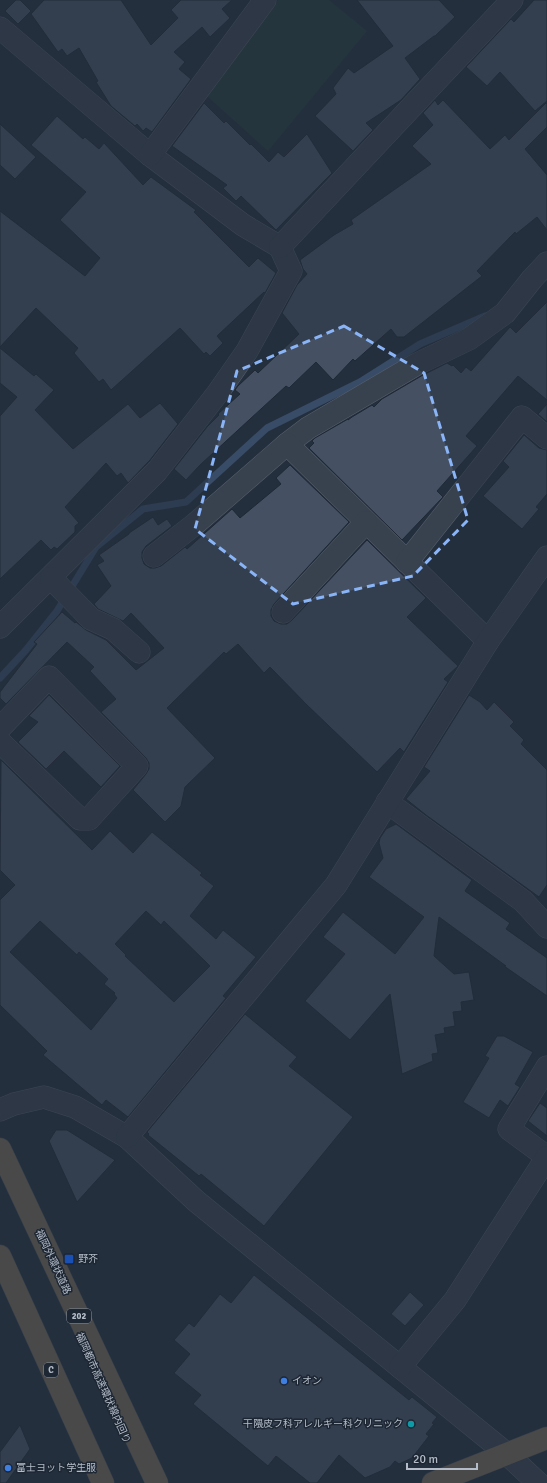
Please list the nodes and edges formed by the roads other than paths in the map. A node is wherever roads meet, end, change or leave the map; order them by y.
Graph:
1 (265, 0) edge
2 (512, 0) edge
3 (0, 28) edge
4 (150, 155) junction
5 (280, 247) junction
6 (547, 264) edge
7 (547, 438) edge
8 (287, 444) junction
9 (366, 522) junction
10 (154, 556) dead end
11 (547, 557) edge
12 (407, 562) junction
13 (51, 578) junction
14 (284, 612) dead end
15 (0, 627) edge
16 (488, 641) junction
17 (139, 652) dead end
18 (0, 728) edge
19 (0, 742) edge
20 (387, 802) junction
21 (547, 927) edge
22 (547, 1066) edge
23 (0, 1110) edge
24 (126, 1137) junction
25 (0, 1149) edge
26 (547, 1157) edge
27 (0, 1163) edge
28 (0, 1256) edge
29 (0, 1266) edge
30 (400, 1367) junction
31 (547, 1438) edge
32 (507, 1454) junction
33 (97, 1483) edge
34 (103, 1483) edge
35 (146, 1483) edge
36 (157, 1483) edge
37 (433, 1483) edge
38 (538, 1483) edge

1 - 4 street
2 - 5 street
3 - 4 street
4 - 5 street
5 - 13 street
6 - 8 street
7 - 12 street
8 - 9 street
8 - 10 street
9 - 12 street
9 - 14 street
11 - 16 street
12 - 16 street
13 - 15 street
13 - 17 street
16 - 20 street
18 - 19 street
20 - 21 street
20 - 24 street
22 - 26 street
23 - 24 street
24 - 30 street
25 - 36 highway, 福岡外環状道路 / 202
26 - 30 street
27 - 35 highway, 福岡都市高速環状線内回り
28 - 34 highway, C
29 - 33 highway
30 - 32 street
31 - 32 highway
32 - 37 highway
32 - 38 street

